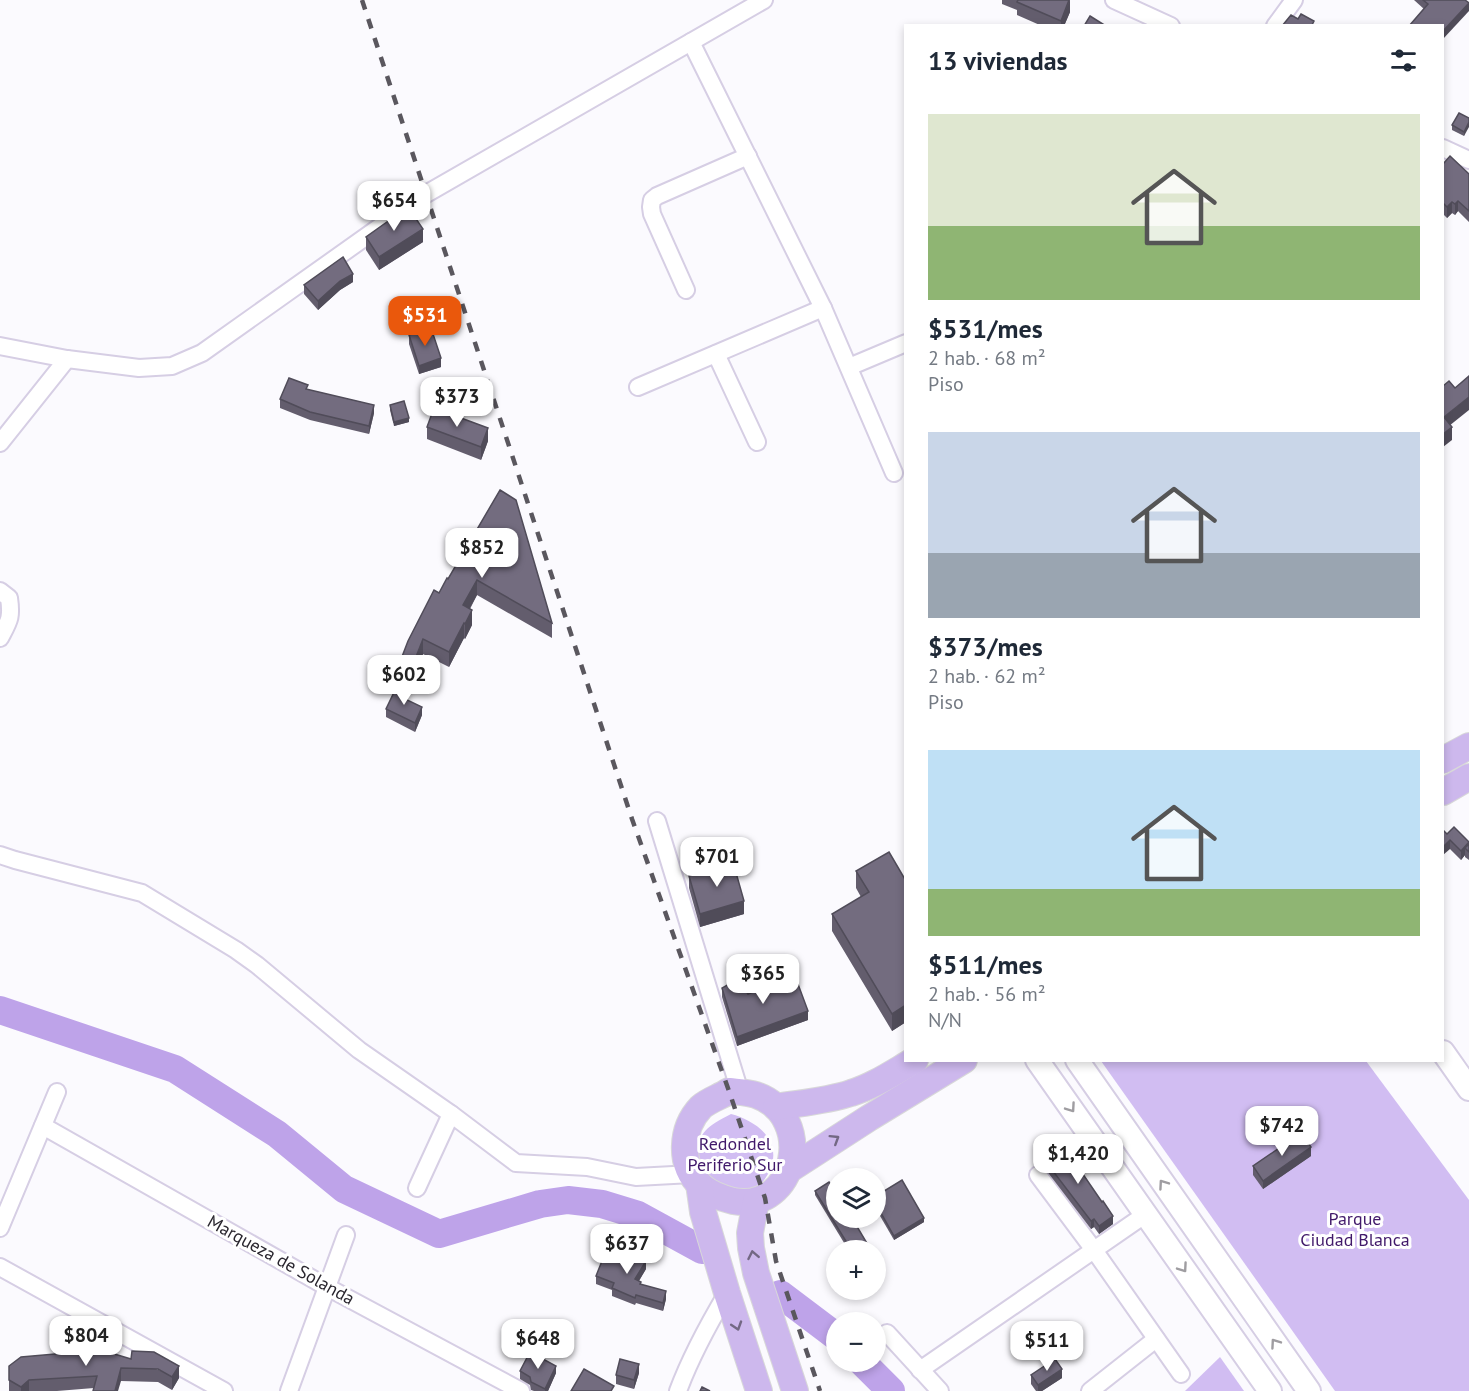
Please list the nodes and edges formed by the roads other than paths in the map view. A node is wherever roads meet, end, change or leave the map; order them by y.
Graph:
1 (764, 0) edge
2 (1114, 0) edge
3 (1294, 0) edge
4 (1136, 4) edge
5 (1168, 24) edge
6 (1276, 24) edge
7 (691, 42) junction
8 (1444, 148) edge
9 (748, 156) junction
10 (1469, 160) edge
11 (686, 290) dead end
12 (823, 308) junction
13 (904, 344) edge
14 (0, 346) edge
15 (716, 354) junction
16 (67, 360) junction
17 (849, 368) junction
18 (638, 387) dead end
19 (757, 442) dead end
20 (0, 443) edge
21 (894, 473) dead end
22 (0, 591) edge
23 (0, 638) edge
24 (1469, 746) edge
25 (1444, 759) edge
26 (1469, 777) edge
27 (1444, 791) edge
28 (657, 821) dead end
29 (0, 855) edge
30 (1444, 1053) edge
31 (912, 1062) edge
32 (961, 1062) edge
33 (1038, 1062) edge
34 (1078, 1062) edge
35 (1469, 1089) edge
36 (57, 1092) dead end
37 (740, 1092) junction
38 (776, 1107) junction
39 (451, 1114) junction
40 (43, 1126) junction
41 (1128, 1134) junction
42 (1102, 1152) junction
43 (787, 1171) junction
44 (1038, 1175) dead end
45 (695, 1179) junction
46 (417, 1188) dead end
47 (756, 1201) junction
48 (1146, 1214) junction
49 (0, 1227) edge
50 (346, 1235) dead end
51 (1094, 1250) junction
52 (0, 1267) edge
53 (327, 1287) junction
54 (727, 1293) junction
55 (887, 1333) dead end
56 (1156, 1339) junction
57 (920, 1370) junction
58 (1181, 1374) dead end
59 (224, 1391) edge
60 (289, 1391) edge
61 (521, 1391) edge
62 (678, 1391) edge
63 (759, 1391) edge
64 (795, 1391) edge
65 (940, 1391) edge
66 (1090, 1391) edge
67 (1270, 1391) edge
68 (1309, 1391) edge

1 - 7 street
2 - 4 street
3 - 6 street
4 - 5 street
7 - 9 street
7 - 16 street
8 - 10 street
9 - 11 street
9 - 12 street
12 - 15 street
12 - 17 street
13 - 17 street
14 - 16 street
15 - 18 street
15 - 19 street
16 - 20 street
17 - 21 street
22 - 23 street
24 - 25 main road
26 - 27 main road
28 - 37 street
29 - 39 street
30 - 35 main road
31 - 38 main road
43 -> 32 main road
33 -> 42 main road
34 - 41 main road
36 - 40 street
37 - 38 main road
37 - 45 main road
38 - 43 main road
39 - 45 street
39 - 46 street
40 - 49 street
40 - 53 street, Marqueza de Solanda
41 - 42 main road
68 -> 41 main road
42 - 48 main road
43 - 47 main road
44 - 51 street
45 - 47 main road
45 - 54 main road
64 -> 47 main road
48 - 51 street
48 -> 67 main road
50 - 53 street
51 - 56 street
51 - 57 street
52 - 59 street
53 - 60 street
53 - 61 street, Marqueza de Solanda
54 - 62 street
54 -> 63 main road
55 - 57 street
56 - 58 street
56 - 66 street
57 - 65 street

